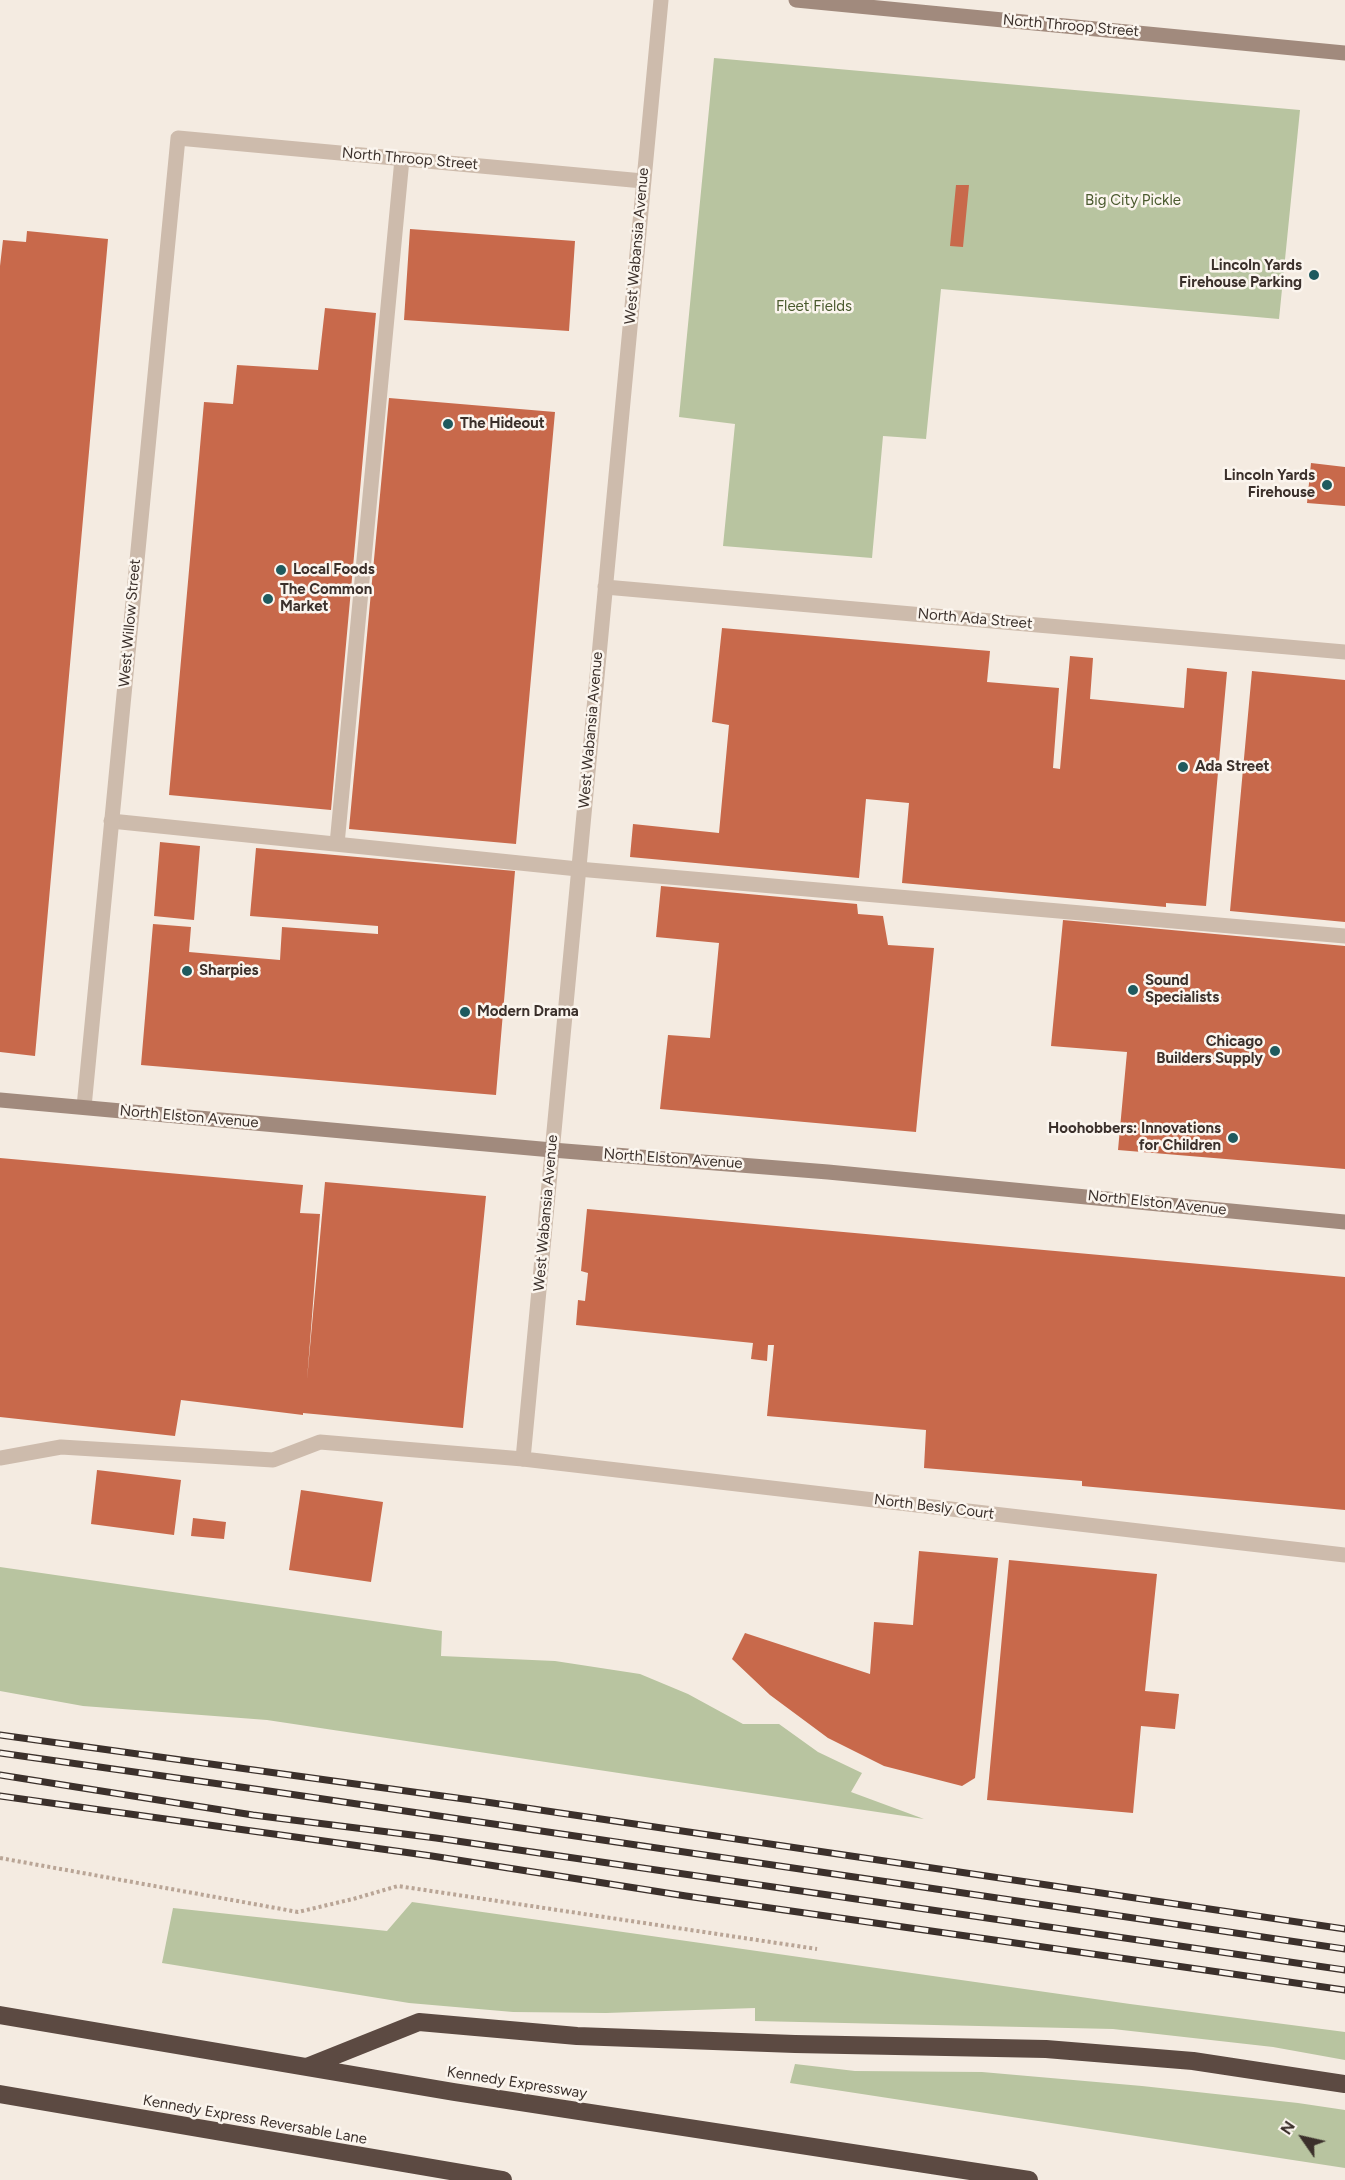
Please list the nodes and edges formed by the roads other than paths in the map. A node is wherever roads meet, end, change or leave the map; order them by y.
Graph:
1 (661, 0) edge
2 (796, 0) edge
3 (1345, 53) edge
4 (178, 138) joint
5 (402, 159) junction
6 (643, 181) junction
7 (605, 587) junction
8 (1345, 652) edge
9 (111, 821) junction
10 (337, 844) junction
11 (578, 869) junction
12 (1345, 936) edge
13 (0, 1100) edge
14 (84, 1107) junction
15 (552, 1150) junction
16 (1345, 1221) edge
17 (0, 1458) edge
18 (523, 1459) junction
19 (1345, 1555) edge
20 (0, 2015) edge
21 (309, 2066) junction
22 (1345, 2084) edge
23 (0, 2094) edge
24 (503, 2180) edge
25 (1029, 2180) edge

1 - 6 street, West Wabansia Avenue
2 - 3 main road, North Throop Street
4 - 5 street, North Throop Street
4 - 9 street, West Willow Street
5 - 6 street, North Throop Street
5 - 10 street
6 - 7 street, West Wabansia Avenue
7 - 8 street, North Ada Street
7 - 11 street, West Wabansia Avenue
9 - 10 street
9 - 14 street, West Willow Street
10 - 11 street
11 - 12 street
11 - 15 street, West Wabansia Avenue
13 - 14 main road, North Elston Avenue
14 - 15 main road, North Elston Avenue
15 - 16 main road, North Elston Avenue
15 - 18 street, West Wabansia Avenue
17 - 18 street, North Besly Court
18 - 19 street, North Besly Court
20 - 21 highway, Kennedy Expressway
21 - 22 highway
21 - 25 highway, Kennedy Expressway
23 - 24 highway, Kennedy Express Reversable Lane

